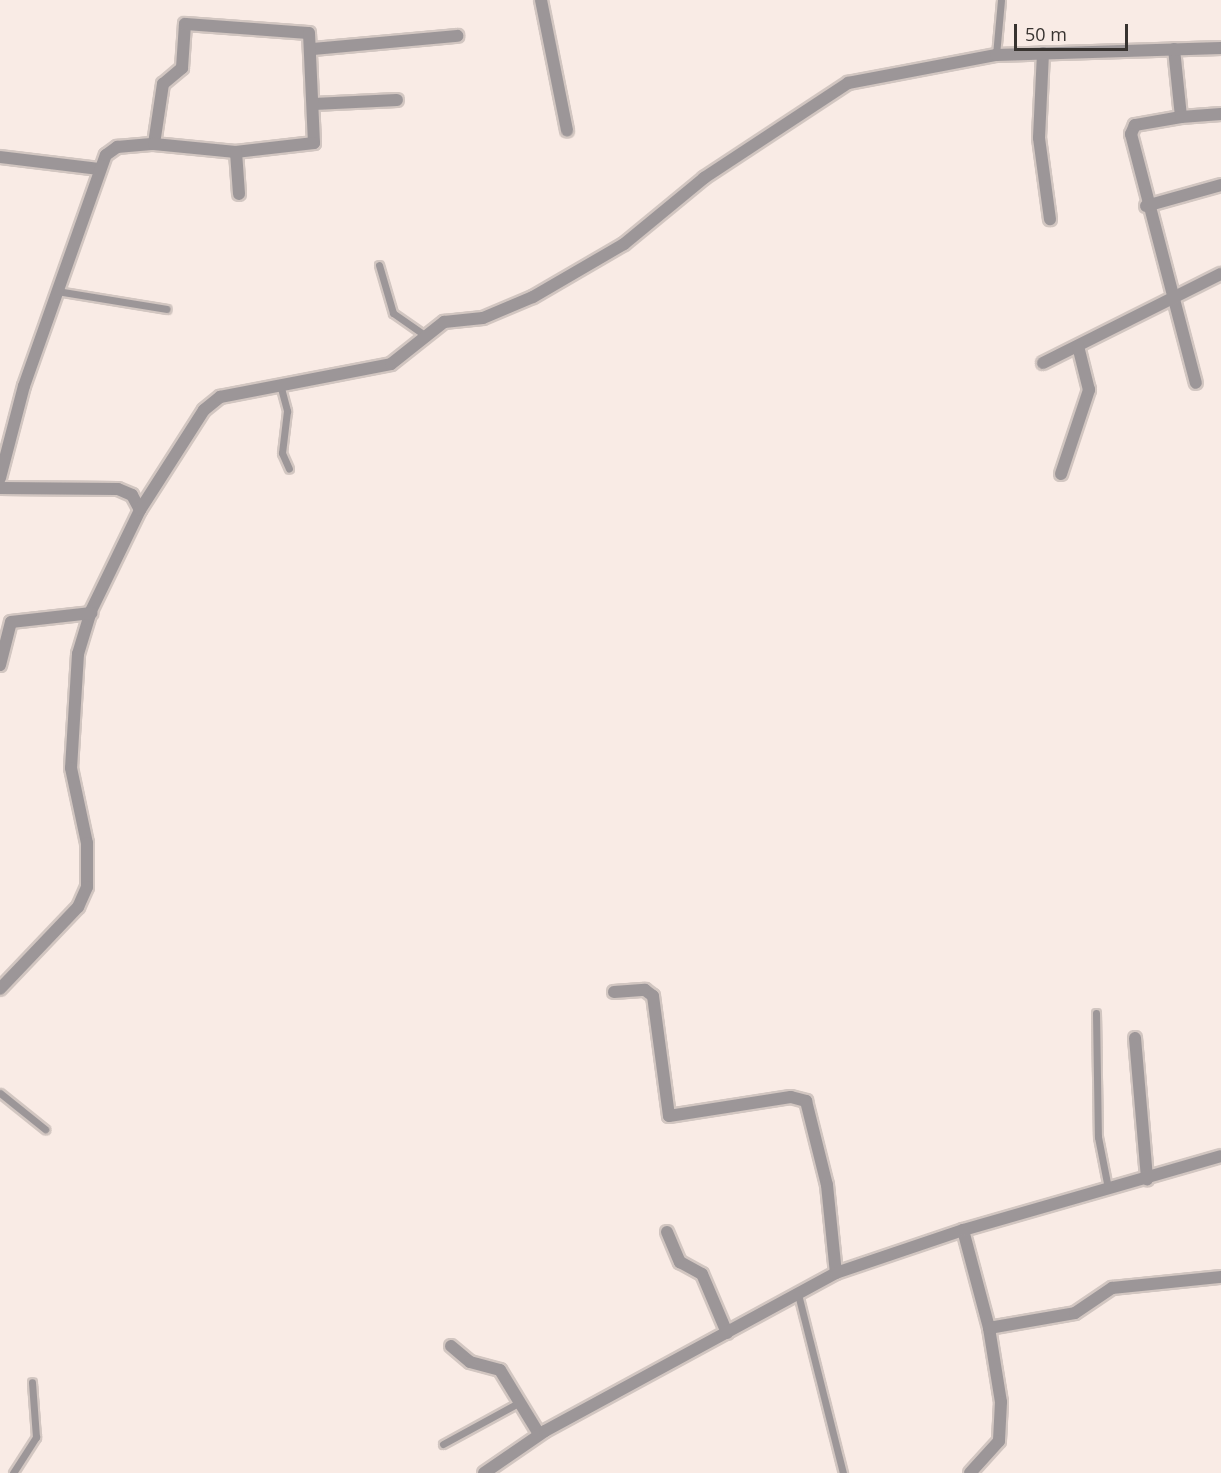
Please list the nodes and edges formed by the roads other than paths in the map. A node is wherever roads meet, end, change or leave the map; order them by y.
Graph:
1 (541, 0) edge
2 (1002, 0) edge
3 (457, 36) dead end
4 (1221, 48) edge
5 (313, 49) junction
6 (1174, 49) junction
7 (1043, 53) junction
8 (996, 55) junction
9 (397, 100) dead end
10 (314, 104) junction
11 (1221, 114) edge
12 (1181, 117) junction
13 (567, 130) dead end
14 (154, 144) junction
15 (236, 152) junction
16 (0, 157) edge
17 (99, 169) junction
18 (1221, 185) edge
19 (238, 194) dead end
20 (1146, 206) junction
21 (1050, 219) dead end
22 (379, 265) dead end
23 (1221, 274) edge
24 (57, 291) junction
25 (1172, 302) junction
26 (167, 309) dead end
27 (426, 336) junction
28 (1078, 346) junction
29 (1043, 363) dead end
30 (1196, 383) dead end
31 (281, 388) junction
32 (289, 469) dead end
33 (1061, 474) dead end
34 (0, 478) edge
35 (0, 488) edge
36 (140, 510) junction
37 (90, 613) junction
38 (0, 665) edge
39 (0, 989) edge
40 (614, 992) dead end
41 (1096, 1013) dead end
42 (1135, 1038) dead end
43 (0, 1094) edge
44 (45, 1129) dead end
45 (1221, 1156) edge
46 (1147, 1179) junction
47 (1108, 1188) junction
48 (963, 1230) junction
49 (667, 1232) dead end
50 (836, 1273) junction
51 (1221, 1278) edge
52 (798, 1294) junction
53 (989, 1328) junction
54 (727, 1333) junction
55 (451, 1346) dead end
56 (32, 1382) dead end
57 (520, 1402) junction
58 (539, 1434) junction
59 (443, 1444) dead end
60 (13, 1473) edge
61 (484, 1473) edge
62 (843, 1473) edge
63 (970, 1473) edge

1 - 13 street
2 - 8 lane
3 - 5 street
4 - 6 street
5 - 10 street
5 - 14 street
6 - 7 street
6 - 12 street
7 - 8 street
7 - 21 street
8 - 27 street
9 - 10 street
10 - 15 street
11 - 12 street
12 - 20 street
14 - 15 street
14 - 17 street
15 - 19 street
16 - 17 street
17 - 24 street
18 - 20 street
20 - 25 street
22 - 27 lane
23 - 25 street
24 - 26 lane
24 - 34 street
25 - 28 street
25 - 30 street
27 - 31 street
28 - 29 street
28 - 33 street
31 - 32 lane
31 - 36 street
35 - 36 street
36 - 37 street
37 - 38 street
37 - 39 street
40 - 50 street
41 - 47 lane
42 - 46 street
43 - 44 lane
45 - 46 street
46 - 47 street
47 - 48 street
48 - 50 street
48 - 53 street
49 - 54 street
50 - 52 street
51 - 53 street
52 - 54 street
52 - 62 lane
53 - 63 street
54 - 58 street
55 - 57 street
56 - 60 lane
57 - 58 street
57 - 59 lane
58 - 61 street

